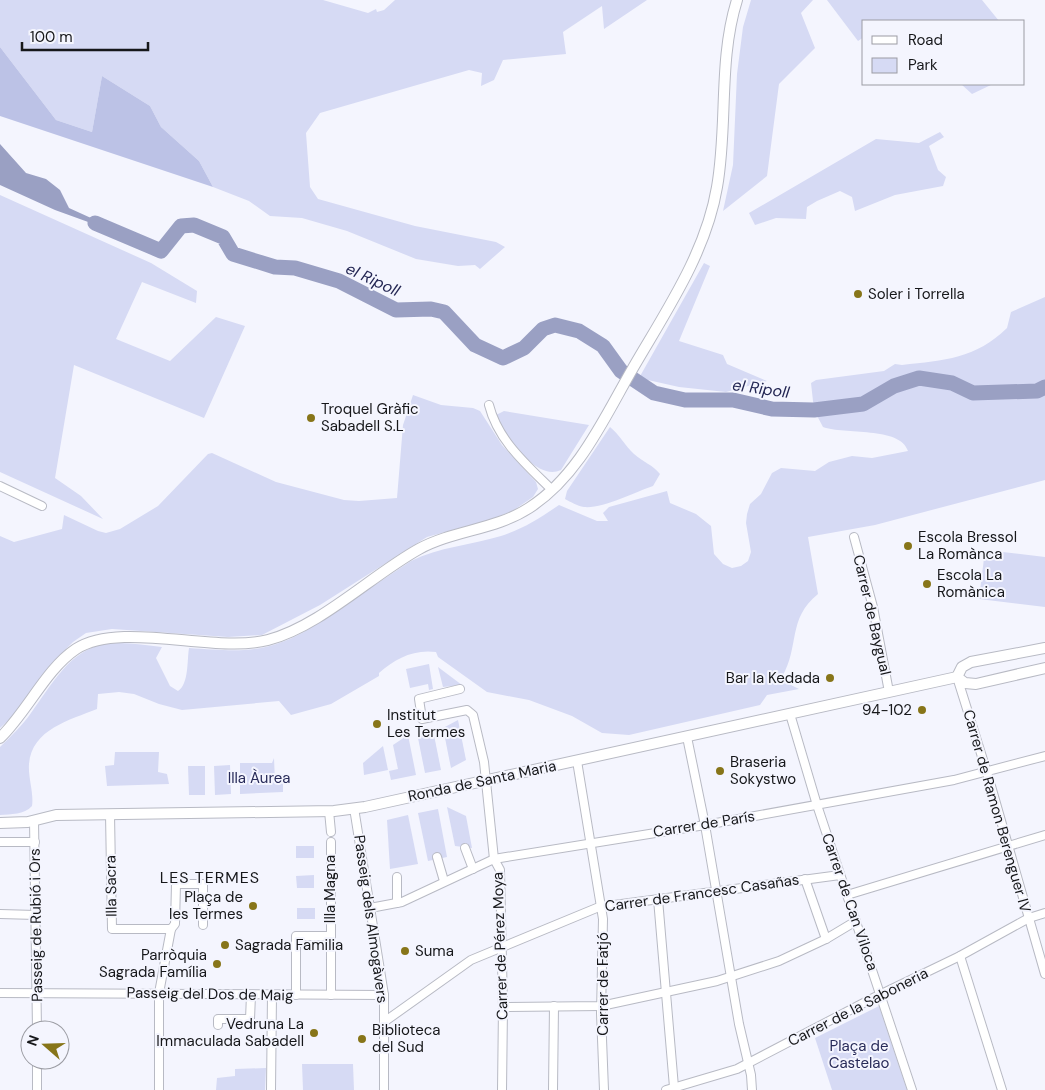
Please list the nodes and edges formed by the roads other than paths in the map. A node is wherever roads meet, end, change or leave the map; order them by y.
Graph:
1 (737, 0) edge
2 (489, 405) dead end
3 (0, 486) edge
4 (552, 490) junction
5 (42, 506) dead end
6 (854, 538) dead end
7 (1045, 648) edge
8 (1045, 668) edge
9 (957, 677) junction
10 (460, 689) dead end
11 (889, 692) junction
12 (790, 714) junction
13 (687, 737) junction
14 (0, 738) edge
15 (1045, 756) edge
16 (577, 760) junction
17 (987, 771) junction
18 (485, 781) junction
19 (817, 805) junction
20 (354, 808) junction
21 (329, 811) junction
22 (110, 814) junction
23 (34, 820) junction
24 (0, 823) edge
25 (705, 825) junction
26 (331, 832) dead end
27 (1045, 835) edge
28 (0, 842) edge
29 (35, 842) junction
30 (331, 842) dead end
31 (591, 842) junction
32 (1009, 846) junction
33 (465, 848) dead end
34 (437, 857) dead end
35 (494, 859) junction
36 (472, 869) junction
37 (840, 875) junction
38 (397, 877) dead end
39 (805, 880) junction
40 (444, 881) junction
41 (717, 891) junction
42 (847, 895) junction
43 (658, 899) junction
44 (397, 903) junction
45 (599, 906) junction
46 (370, 908) junction
47 (1045, 913) edge
48 (0, 914) edge
49 (36, 915) junction
50 (1029, 918) junction
51 (856, 921) junction
52 (203, 925) dead end
53 (171, 929) junction
54 (330, 936) junction
55 (826, 939) junction
56 (502, 947) junction
57 (960, 956) junction
58 (1045, 974) edge
59 (731, 976) junction
60 (36, 992) junction
61 (665, 992) junction
62 (0, 993) edge
63 (159, 994) junction
64 (881, 994) junction
65 (251, 995) junction
66 (272, 995) junction
67 (296, 995) junction
68 (330, 995) junction
69 (384, 995) junction
70 (554, 1006) junction
71 (601, 1006) junction
72 (503, 1007) junction
73 (37, 1020) edge
74 (384, 1022) junction
75 (218, 1025) dead end
76 (748, 1063) junction
77 (37, 1070) edge
78 (674, 1087) junction
79 (37, 1090) edge
80 (159, 1090) edge
81 (271, 1090) edge
82 (384, 1090) edge
83 (502, 1090) edge
84 (553, 1090) edge
85 (604, 1090) edge
86 (666, 1090) edge
87 (752, 1090) edge
88 (912, 1090) edge
89 (1002, 1090) edge

1 - 4 main road
2 - 4 street
3 - 5 street
4 - 14 main road
6 - 11 street, Carrer de Baygual
7 - 9 main road, Ronda de Santa Maria
8 - 9 main road, Ronda de Santa Maria
9 - 11 main road, Ronda de Santa Maria
9 - 17 street, Carrer de Ramon Berenguer IV
10 - 18 street, Carrer de Pérez Moya
11 - 12 main road, Ronda de Santa Maria
12 - 13 main road, Ronda de Santa Maria
12 - 19 street, Carrer de Can Viloca
13 - 16 main road, Ronda de Santa Maria
13 - 25 street
15 - 17 street, Carrer de París
16 - 18 main road, Ronda de Santa Maria
16 - 31 street, Carrer de Fatjó
17 - 19 street, Carrer de París
17 - 32 street, Carrer de Ramon Berenguer IV
18 - 20 main road, Ronda de Santa Maria
18 - 35 street, Carrer de Pérez Moya
19 - 25 street, Carrer de París
19 - 37 street, Carrer de Can Viloca
20 - 21 main road, Ronda de Santa Maria
20 - 46 street, Passeig dels Almogàvers
21 - 22 main road, Ronda de Santa Maria
21 - 26 street
22 - 23 main road, Ronda de Santa Maria
22 - 53 street, Illa Sacra
23 - 24 main road, Ronda de Santa Maria
23 - 29 street, Passeig de Rubió i Ors
25 - 31 street, Carrer de París
25 - 41 street
27 - 32 street
28 - 29 street
29 - 49 street, Passeig de Rubió i Ors
30 - 54 street, Illa Magna
31 - 35 street, Carrer de París
31 - 45 street, Carrer de Fatjó
32 - 42 street
32 - 50 street, Carrer de Ramon Berenguer IV
33 - 36 street
34 - 40 street
35 - 36 street, Carrer de París
35 - 56 street, Carrer de Pérez Moya
36 - 40 street, Carrer de París
37 - 39 street, Carrer de Francesc Casañas
37 - 42 street, Carrer de Can Viloca
38 - 44 street
39 - 41 street, Carrer de Francesc Casañas
39 - 55 street
40 - 44 street, Carrer de París
41 - 43 street, Carrer de Francesc Casañas
41 - 59 street
42 - 51 street, Carrer de Can Viloca
43 - 45 street, Carrer de Francesc Casañas
43 - 61 street
44 - 46 street, Carrer de París
45 - 56 street, Carrer de Francesc Casañas
45 - 71 street, Carrer de Fatjó
46 - 69 street, Passeig dels Almogàvers
47 - 50 street, Carrer de la Saboneria
48 - 49 street
49 - 60 street, Passeig de Rubió i Ors
50 - 57 street, Carrer de la Saboneria
50 - 58 street, Carrer de Ramon Berenguer IV
51 - 55 street
51 - 64 street, Carrer de Can Viloca
52 - 53 street
53 - 63 street
54 - 67 street, Illa Magna
54 - 68 street, Illa Magna
55 - 59 street
56 - 72 street, Carrer de Pérez Moya
56 - 74 street, Carrer de Francesc Casañas
57 - 64 street, Carrer de la Saboneria
57 - 89 street
59 - 61 street
59 - 76 street
60 - 62 street, Passeig del Dos de Maig
60 - 63 street, Passeig del Dos de Maig
60 - 73 street, Passeig de Rubió i Ors
61 - 71 street
61 - 78 street
63 - 65 street, Passeig del Dos de Maig
63 - 80 street
64 - 76 street, Carrer de la Saboneria
64 - 88 street, Carrer de Can Viloca
65 - 66 street, Passeig del Dos de Maig
65 - 75 street
66 - 67 street, Passeig del Dos de Maig
66 - 81 street
67 - 68 street, Passeig del Dos de Maig
68 - 69 street, Passeig del Dos de Maig
69 - 74 street, Passeig dels Almogàvers
70 - 71 street
70 - 72 street
70 - 84 street
71 - 85 street, Carrer de Fatjó
72 - 83 street, Carrer de Pérez Moya
74 - 82 street, Passeig dels Almogàvers
76 - 78 street, Carrer de la Saboneria
76 - 87 street
77 - 79 street
78 - 86 street, Carrer de la Saboneria

